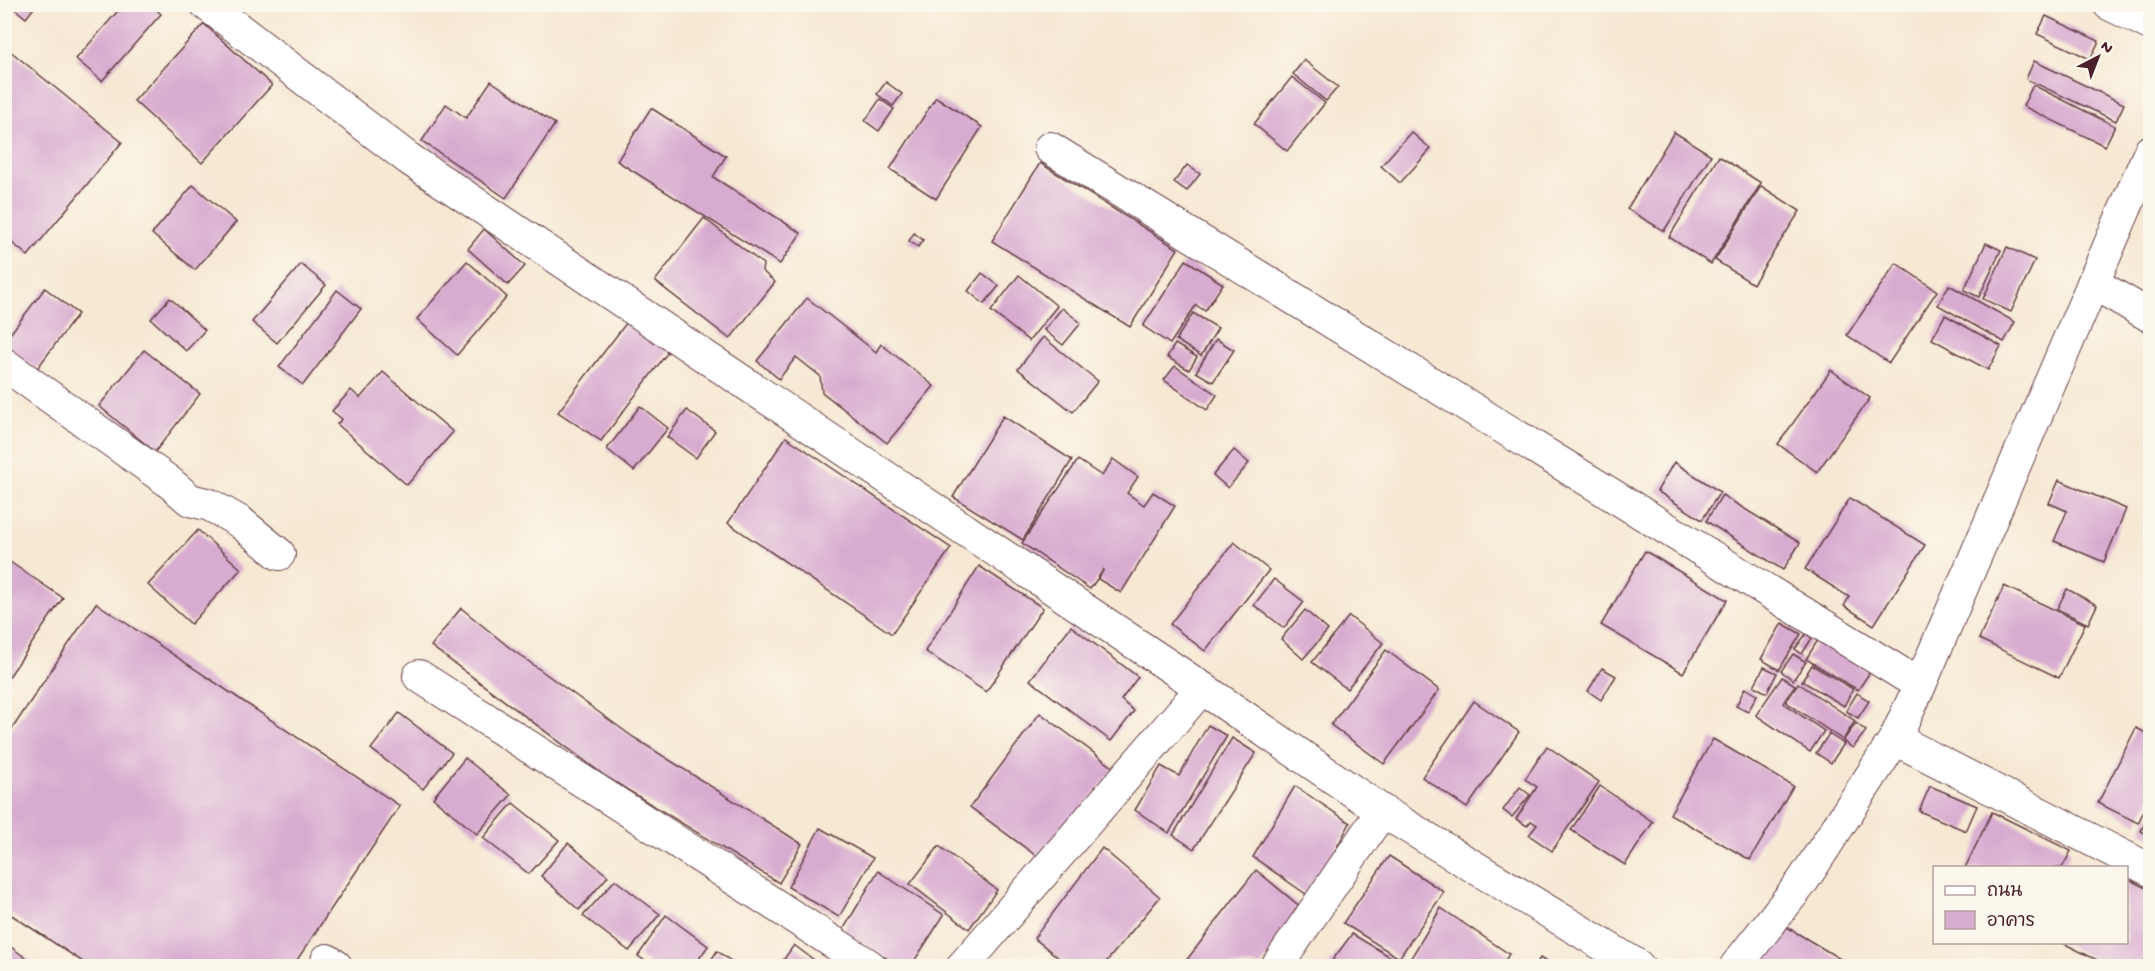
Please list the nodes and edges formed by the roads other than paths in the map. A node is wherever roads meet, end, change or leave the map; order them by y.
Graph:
1 (206, 4) edge
2 (2109, 4) edge
3 (2151, 24) edge
4 (1050, 148) dead end
5 (2151, 151) edge
6 (2093, 283) junction
7 (2151, 316) edge
8 (4, 364) edge
9 (279, 554) dead end
10 (419, 676) dead end
11 (1920, 685) junction
12 (1202, 688) junction
13 (1894, 739) junction
14 (1382, 811) junction
15 (2151, 870) edge
16 (870, 966) edge
17 (963, 966) edge
18 (1277, 966) edge
19 (1638, 966) edge
20 (1736, 966) edge

1 - 12 street
2 - 3 street
4 - 11 street
5 - 6 street
6 - 7 street
6 - 11 street
8 - 9 street
10 - 16 street
11 - 13 street
12 - 14 street
12 - 17 street
13 - 15 street
13 - 20 street
14 - 18 street
14 - 19 street

